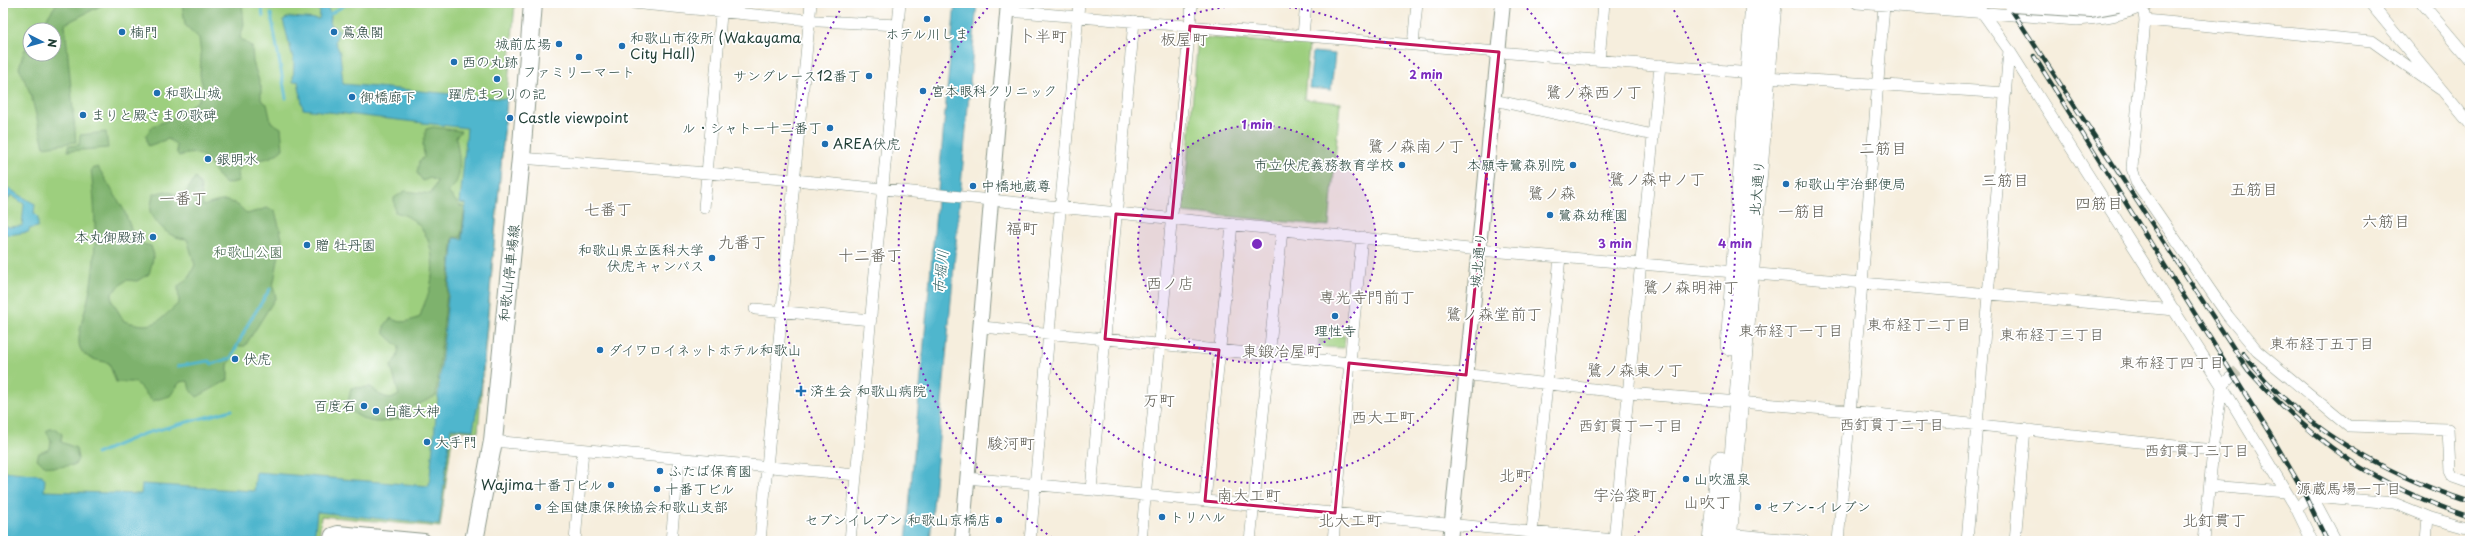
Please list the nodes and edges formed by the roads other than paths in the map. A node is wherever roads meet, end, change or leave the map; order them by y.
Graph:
1 (533, 3) edge
2 (637, 3) edge
3 (811, 3) edge
4 (900, 3) edge
5 (1079, 3) edge
6 (1192, 3) edge
7 (1306, 3) edge
8 (1417, 3) edge
9 (1503, 3) edge
10 (1604, 3) edge
11 (1769, 3) edge
12 (1857, 3) edge
13 (2013, 3) edge
14 (2118, 3) edge
15 (2370, 3) edge
16 (2422, 3) edge
17 (2144, 4) edge
18 (1884, 5) junction
19 (1905, 5) edge
20 (721, 7) edge
21 (1008, 7) edge
22 (1980, 8) edge
23 (1078, 16) junction
24 (809, 20) junction
25 (2145, 20) junction
26 (1134, 22) junction
27 (898, 25) junction
28 (1190, 26) junction
29 (1303, 35) junction
30 (1413, 45) junction
31 (2009, 50) junction
32 (1499, 52) junction
33 (1599, 60) junction
34 (2470, 60) edge
35 (1660, 65) junction
36 (1759, 75) junction
37 (1877, 83) junction
38 (2440, 89) junction
39 (2006, 93) junction
40 (1494, 100) junction
41 (2470, 124) edge
42 (1653, 135) junction
43 (520, 158) junction
44 (706, 173) junction
45 (795, 180) junction
46 (883, 188) junction
47 (992, 200) junction
48 (1060, 207) junction
49 (704, 208) dead end
50 (1116, 214) junction
51 (1172, 218) junction
52 (1232, 224) junction
53 (1282, 230) junction
54 (1362, 237) junction
55 (1479, 250) junction
56 (1560, 257) junction
57 (1640, 265) junction
58 (1743, 273) junction
59 (1862, 284) junction
60 (1988, 294) junction
61 (755, 309) dead end
62 (2175, 310) junction
63 (781, 312) junction
64 (871, 320) junction
65 (982, 327) junction
66 (1048, 334) junction
67 (1105, 339) junction
68 (1159, 345) junction
69 (1219, 350) junction
70 (1269, 355) junction
71 (1349, 363) junction
72 (1466, 375) junction
73 (2226, 382) junction
74 (1547, 383) junction
75 (1628, 393) junction
76 (1733, 400) junction
77 (1849, 411) junction
78 (1977, 424) junction
79 (2025, 429) junction
80 (493, 441) junction
81 (583, 450) junction
82 (2213, 450) junction
83 (678, 460) junction
84 (767, 466) junction
85 (856, 474) junction
86 (967, 478) junction
87 (2470, 483) edge
88 (1035, 484) junction
89 (2210, 486) junction
90 (1091, 490) junction
91 (2286, 492) junction
92 (1146, 495) junction
93 (2312, 496) junction
94 (1205, 501) junction
95 (1254, 505) junction
96 (2296, 508) junction
97 (1335, 513) junction
98 (2428, 517) junction
99 (1452, 524) junction
100 (2470, 529) edge
101 (1532, 537) edge
102 (1722, 539) edge
103 (1619, 540) edge
104 (330, 541) edge
105 (424, 541) edge
106 (474, 541) edge
107 (575, 541) edge
108 (671, 541) edge
109 (760, 541) edge
110 (850, 541) edge
111 (962, 541) edge
112 (1030, 541) edge
113 (1141, 541) edge
114 (1250, 541) edge
115 (1333, 541) edge
116 (1450, 541) edge
117 (1804, 541) edge
118 (1838, 541) edge
119 (1966, 541) edge
120 (2014, 541) edge
121 (2204, 541) edge
122 (2312, 541) edge
123 (2336, 541) edge
124 (2426, 541) edge

1 - 43 main road, 和歌山停車場線
2 - 20 street
3 - 24 street
4 - 27 street
5 - 23 street
6 - 28 street
7 - 29 street
8 - 30 street
9 - 32 street, 城北通り
10 - 33 street
11 - 36 highway, 北大通り
12 - 18 street
13 - 14 main road, bridge
15 - 38 street
16 - 34 street
17 - 22 street
17 - 25 street
18 - 19 street
18 - 37 street
19 - 22 street
20 - 24 street
20 - 44 street
21 - 23 street
21 - 47 street
22 - 31 street
23 - 26 street
23 - 48 street
24 - 27 street
24 - 45 street
25 - 38 street
25 - 87 street
26 - 28 street
26 - 50 street
27 - 46 street
28 - 29 street
28 - 51 street
29 - 30 street
30 - 32 street
31 - 39 street
31 - 62 street
32 - 33 street
32 - 40 street, 城北通り
33 - 35 street
35 - 36 street
35 - 42 street
36 - 37 street
36 - 58 highway, 北大通り
37 - 39 street
37 - 59 street
38 - 41 street
39 - 60 street
40 - 42 street
40 - 55 street, 城北通り
42 - 57 street
43 - 44 street
43 - 80 main road, 和歌山停車場線
44 - 45 street
44 - 49 street
45 - 46 street
45 - 63 street
46 - 47 street
46 - 64 street
47 - 48 street
47 - 65 street
48 - 50 street
48 - 66 street
50 - 51 street
50 - 67 street
51 - 52 street
51 - 68 street
52 - 53 street
52 - 69 street
53 - 54 street
53 - 70 street
54 - 55 street
54 - 71 street
55 - 56 street
55 - 72 street, 城北通り
56 - 57 street
56 - 74 street
57 - 58 street
57 - 75 street
58 - 59 street
58 - 76 highway, 北大通り
59 - 60 street
59 - 77 street
60 - 62 street
60 - 78 street
61 - 63 street
62 - 73 street
63 - 64 street
63 - 84 street
64 - 85 street
65 - 66 street
65 - 86 street
66 - 67 street
66 - 88 street
67 - 68 street
67 - 90 street
68 - 69 street
68 - 92 street
69 - 70 street
69 - 94 street
70 - 71 street
70 - 95 street
71 - 72 street
71 - 97 street
72 - 74 street
72 - 99 street, 城北通り
73 - 82 street
73 - 91 street
74 - 75 street
74 - 101 street
75 - 76 street
75 - 103 street
76 - 77 street
76 - 102 highway, 北大通り
77 - 78 street
77 - 118 street
78 - 79 street
78 - 119 street
79 - 82 street
79 - 120 street
80 - 81 street
80 - 106 main road, 和歌山停車場線
81 - 83 street
81 - 107 street
82 - 89 street
83 - 84 street
83 - 108 street
84 - 85 street
84 - 109 street
85 - 110 street
86 - 88 street
86 - 111 street
88 - 90 street
88 - 112 street
89 - 91 street
89 - 121 street
90 - 92 street
91 - 96 street
92 - 94 street
92 - 113 street
93 - 96 street
93 - 98 street
93 - 123 street
94 - 95 street
95 - 97 street
95 - 114 street
96 - 122 street
97 - 99 street
97 - 115 street
98 - 100 street
98 - 124 street
99 - 101 street
99 - 116 street, 城北通り
101 - 103 street
102 - 117 street
104 - 105 street

